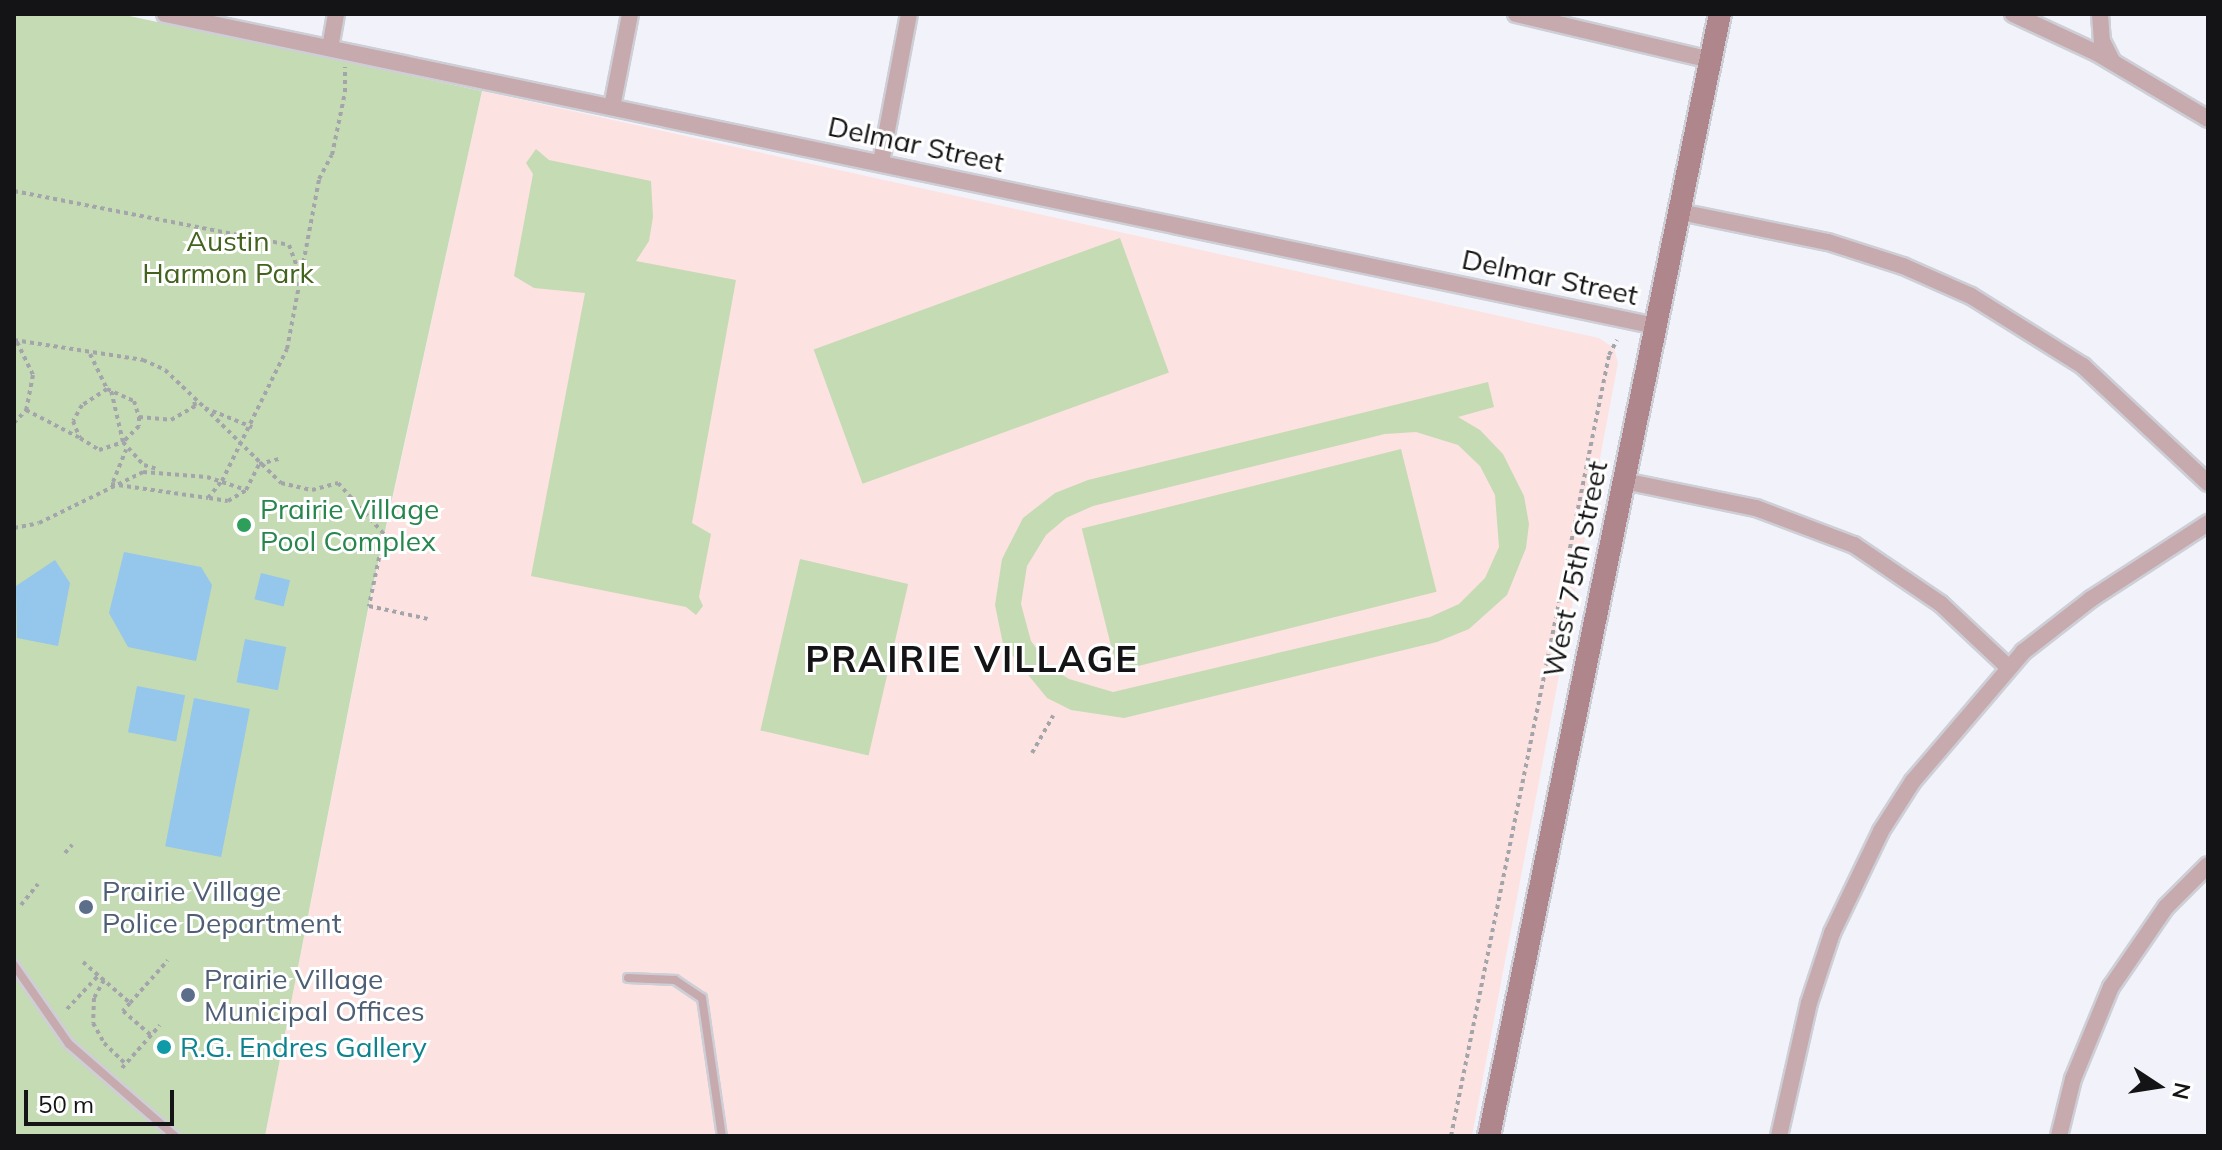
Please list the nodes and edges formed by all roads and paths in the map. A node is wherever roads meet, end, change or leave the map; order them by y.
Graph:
1 (165, 14) edge
2 (336, 14) edge
3 (630, 14) edge
4 (909, 14) edge
5 (1516, 14) edge
6 (1720, 14) edge
7 (2013, 14) edge
8 (2100, 14) edge
9 (330, 48) junction
10 (1711, 60) junction
11 (2112, 61) junction
12 (345, 65) dead end
13 (612, 107) junction
14 (2208, 119) edge
15 (881, 162) junction
16 (14, 191) edge
17 (1680, 212) junction
18 (302, 280) junction
19 (1656, 326) junction
20 (1617, 340) dead end
21 (15, 341) edge
22 (90, 354) junction
23 (109, 389) junction
24 (194, 399) junction
25 (205, 408) junction
26 (26, 410) junction
27 (139, 417) junction
28 (14, 423) edge
29 (252, 427) junction
30 (80, 438) junction
31 (123, 442) junction
32 (240, 447) junction
33 (126, 450) junction
34 (279, 459) dead end
35 (259, 464) junction
36 (159, 470) junction
37 (222, 481) junction
38 (1624, 481) junction
39 (2208, 483) edge
40 (111, 484) junction
41 (246, 490) junction
42 (208, 498) junction
43 (2208, 523) edge
44 (14, 528) edge
45 (428, 619) dead end
46 (2007, 666) junction
47 (1053, 716) dead end
48 (1032, 753) dead end
49 (72, 845) dead end
50 (65, 853) dead end
51 (2208, 865) edge
52 (38, 884) dead end
53 (21, 905) dead end
54 (168, 960) dead end
55 (83, 962) dead end
56 (14, 965) edge
57 (98, 975) junction
58 (628, 978) dead end
59 (104, 980) junction
60 (130, 1003) junction
61 (67, 1009) dead end
62 (160, 1025) dead end
63 (151, 1035) junction
64 (175, 1136) edge
65 (722, 1136) edge
66 (1451, 1136) edge
67 (1489, 1136) edge
68 (1779, 1136) edge
69 (2059, 1136) edge

1 - 9 street, Delmar Street
2 - 9 street
3 - 13 street
4 - 15 street
5 - 10 street
6 - 10 main road, West 75th Street
7 - 11 street
8 - 11 street
9 - 13 street, Delmar Street
10 - 17 main road, West 75th Street
11 - 14 street
12 - 18 path
13 - 15 street, Delmar Street
15 - 19 street, Delmar Street
16 - 18 path
17 - 19 main road, West 75th Street
17 - 39 street
18 - 29 path
19 - 38 main road, West 75th Street
20 - 66 path
21 - 22 path
21 - 26 path
22 - 23 path
22 - 24 path
23 - 27 path
23 - 30 path
23 - 31 path
24 - 25 path
24 - 27 path
25 - 29 path
25 - 32 path
26 - 28 path
26 - 30 path
27 - 31 path
29 - 32 path
30 - 31 path
31 - 33 path
32 - 35 path
32 - 37 path
33 - 36 path
33 - 40 path
34 - 35 path
35 - 41 path
35 - 45 path
36 - 37 path
36 - 40 path
37 - 41 path
37 - 42 path
38 - 46 street
38 - 67 main road, West 75th Street
40 - 42 path
40 - 44 path
41 - 42 path
43 - 46 street
46 - 68 street
47 - 48 path
49 - 50 path
51 - 69 street
52 - 53 path
54 - 60 path
55 - 57 path
56 - 64 lane
57 - 59 path
57 - 61 path
58 - 65 lane
59 - 60 path
59 - 63 path
60 - 63 path
62 - 63 path

